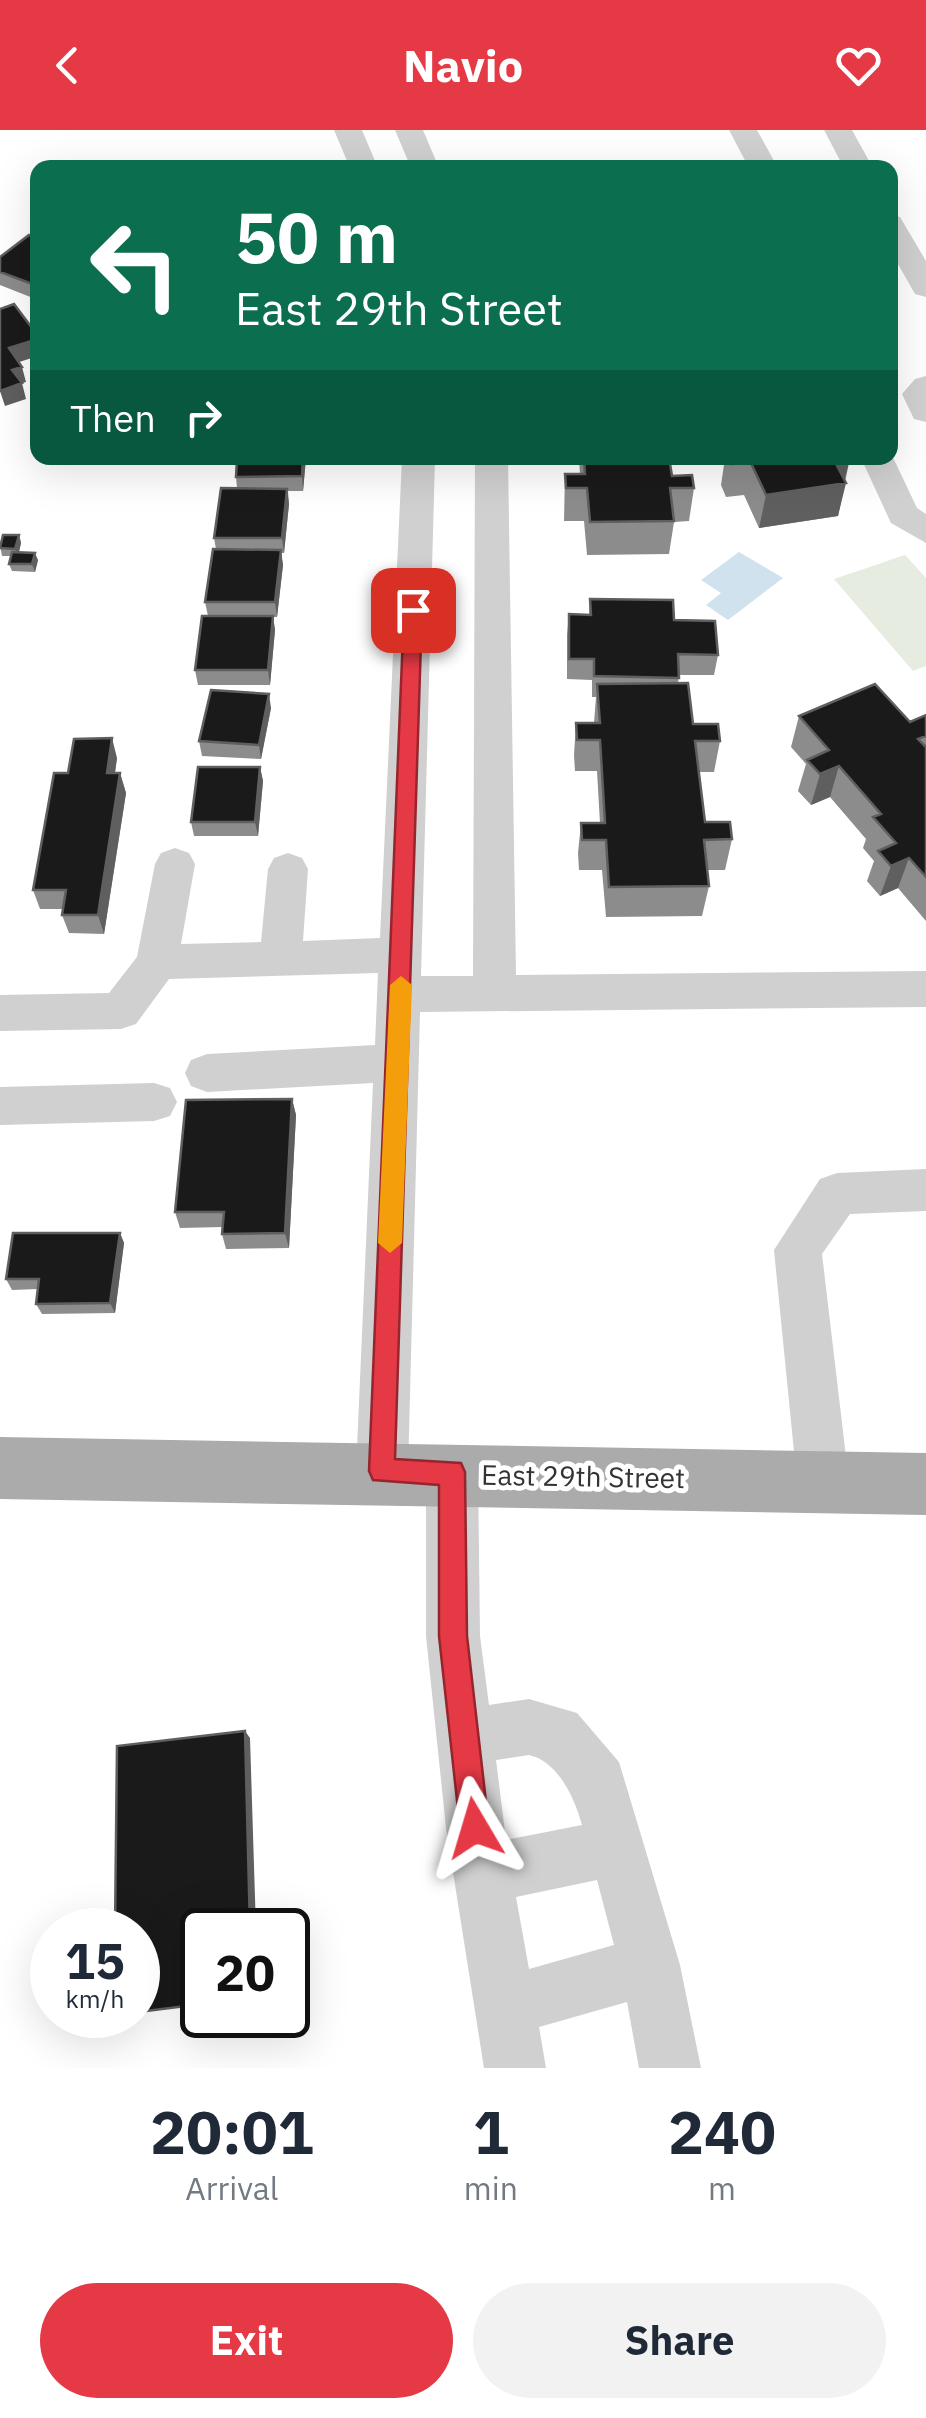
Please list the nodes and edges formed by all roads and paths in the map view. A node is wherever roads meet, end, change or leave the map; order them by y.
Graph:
1 (348, 130) edge
2 (409, 130) edge
3 (743, 130) edge
4 (838, 130) edge
5 (850, 130) edge
6 (361, 160) edge
7 (422, 160) edge
8 (760, 160) edge
9 (855, 160) edge
10 (898, 238) edge
11 (926, 288) edge
12 (926, 386) edge
13 (926, 412) edge
14 (418, 465) edge
15 (492, 465) edge
16 (881, 465) edge
17 (926, 531) edge
18 (175, 864) dead end
19 (288, 870) dead end
20 (281, 958) junction
21 (157, 962) junction
22 (401, 974) junction
23 (926, 989) edge
24 (495, 993) junction
25 (0, 1013) edge
26 (396, 1063) junction
27 (207, 1073) dead end
28 (154, 1102) dead end
29 (0, 1106) edge
30 (926, 1190) edge
31 (0, 1468) edge
32 (382, 1471) junction
33 (452, 1472) junction
34 (824, 1482) junction
35 (926, 1484) edge
36 (464, 1737) junction
37 (618, 1848) junction
38 (483, 1874) junction
39 (650, 1965) junction
40 (505, 2006) junction
41 (515, 2068) edge
42 (670, 2068) edge

1 - 6 street
2 - 7 street
3 - 8 street
4 - 5 street
4 - 9 street
10 - 11 street
12 - 13 street
14 - 22 street
15 - 24 street
16 - 17 street
18 - 21 street
19 - 20 street
20 - 21 street
20 - 22 street
21 - 25 street
22 - 24 street
22 - 26 street
23 - 24 street
26 - 27 street
26 - 32 street
28 - 29 street
30 - 34 street
31 - 32 main road, East 29th Street
32 - 33 main road, East 29th Street
33 - 34 main road, East 29th Street
33 - 36 street
34 - 35 main road, East 29th Street
36 - 37 street
36 - 38 street
37 - 38 street
37 - 39 street
38 - 40 street
39 - 40 street
39 - 42 street
40 - 41 street

